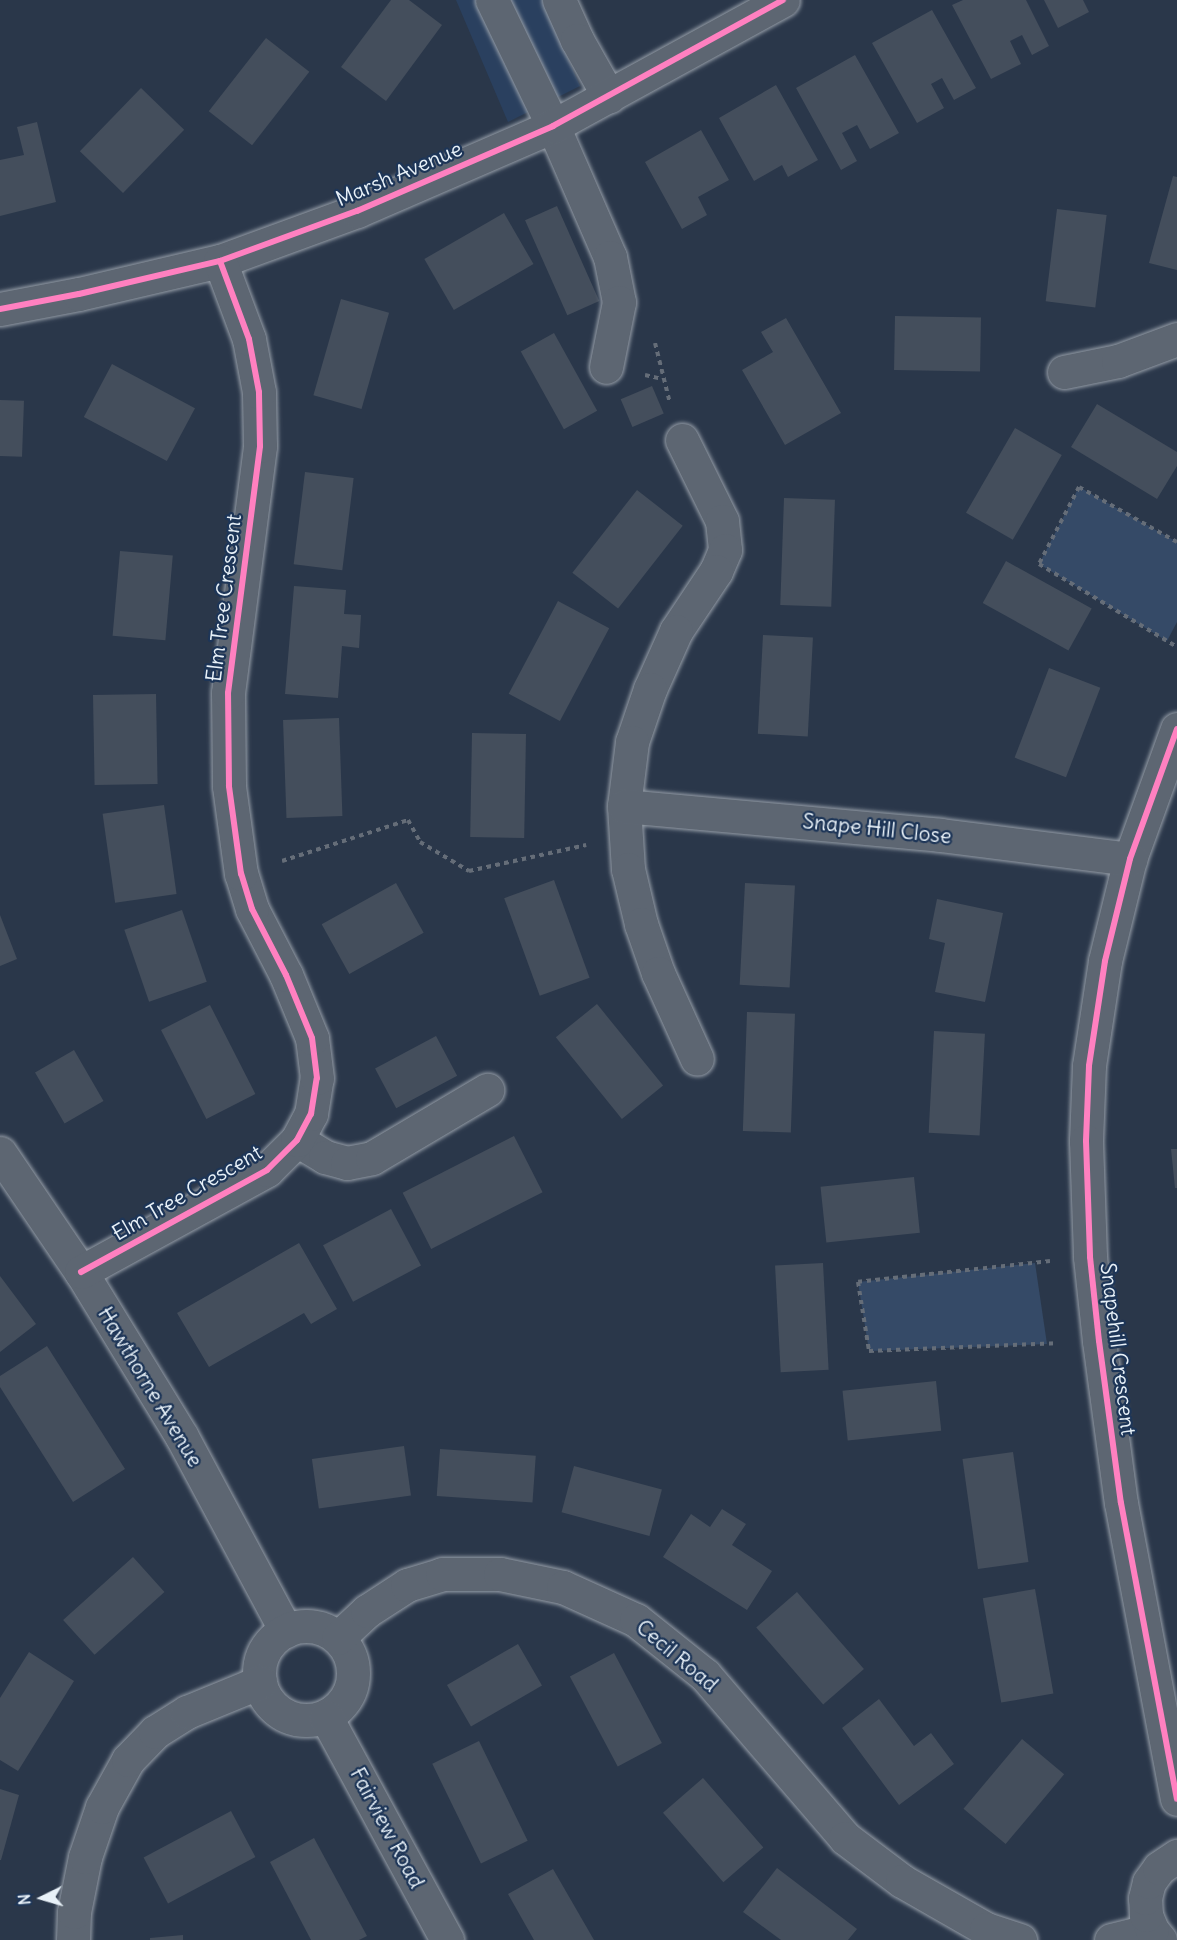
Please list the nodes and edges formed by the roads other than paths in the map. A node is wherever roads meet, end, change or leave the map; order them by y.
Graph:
1 (492, 0) edge
2 (560, 0) edge
3 (783, 0) edge
4 (609, 97) junction
5 (553, 126) junction
6 (220, 261) junction
7 (0, 309) edge
8 (1177, 339) edge
9 (606, 367) dead end
10 (1064, 372) dead end
11 (682, 440) road end
12 (1177, 729) edge
13 (624, 806) junction
14 (1130, 859) junction
15 (698, 1059) dead end
16 (487, 1090) dead end
17 (297, 1140) junction
18 (0, 1153) edge
19 (81, 1272) junction
20 (286, 1630) junction
21 (338, 1638) junction
22 (260, 1682) junction
23 (326, 1716) junction
24 (1177, 1799) edge
25 (1177, 1857) edge
26 (1156, 1935) edge
27 (73, 1940) edge
28 (447, 1940) edge
29 (1020, 1940) edge
30 (1111, 1940) edge

1 - 5 street
2 - 4 street
3 - 4 street, Marsh Avenue
4 - 5 street, Marsh Avenue
5 - 6 street, Marsh Avenue
5 - 9 street
6 - 7 street, Marsh Avenue
6 - 17 street, Elm Tree Crescent
8 - 10 street
11 - 13 street
12 - 14 street, Snapehill Crescent
13 - 14 street, Snape Hill Close
13 - 15 street
14 - 24 street, Snapehill Crescent
16 - 17 street
17 - 19 street, Elm Tree Crescent
18 - 19 street, Hawthorne Avenue
19 - 20 street, Hawthorne Avenue
20 - 21 street
20 - 22 street
21 - 23 street
21 - 29 street, Cecil Road
22 - 23 street
22 - 27 street
23 - 28 street, Fairview Road
25 - 26 street
26 - 30 street

